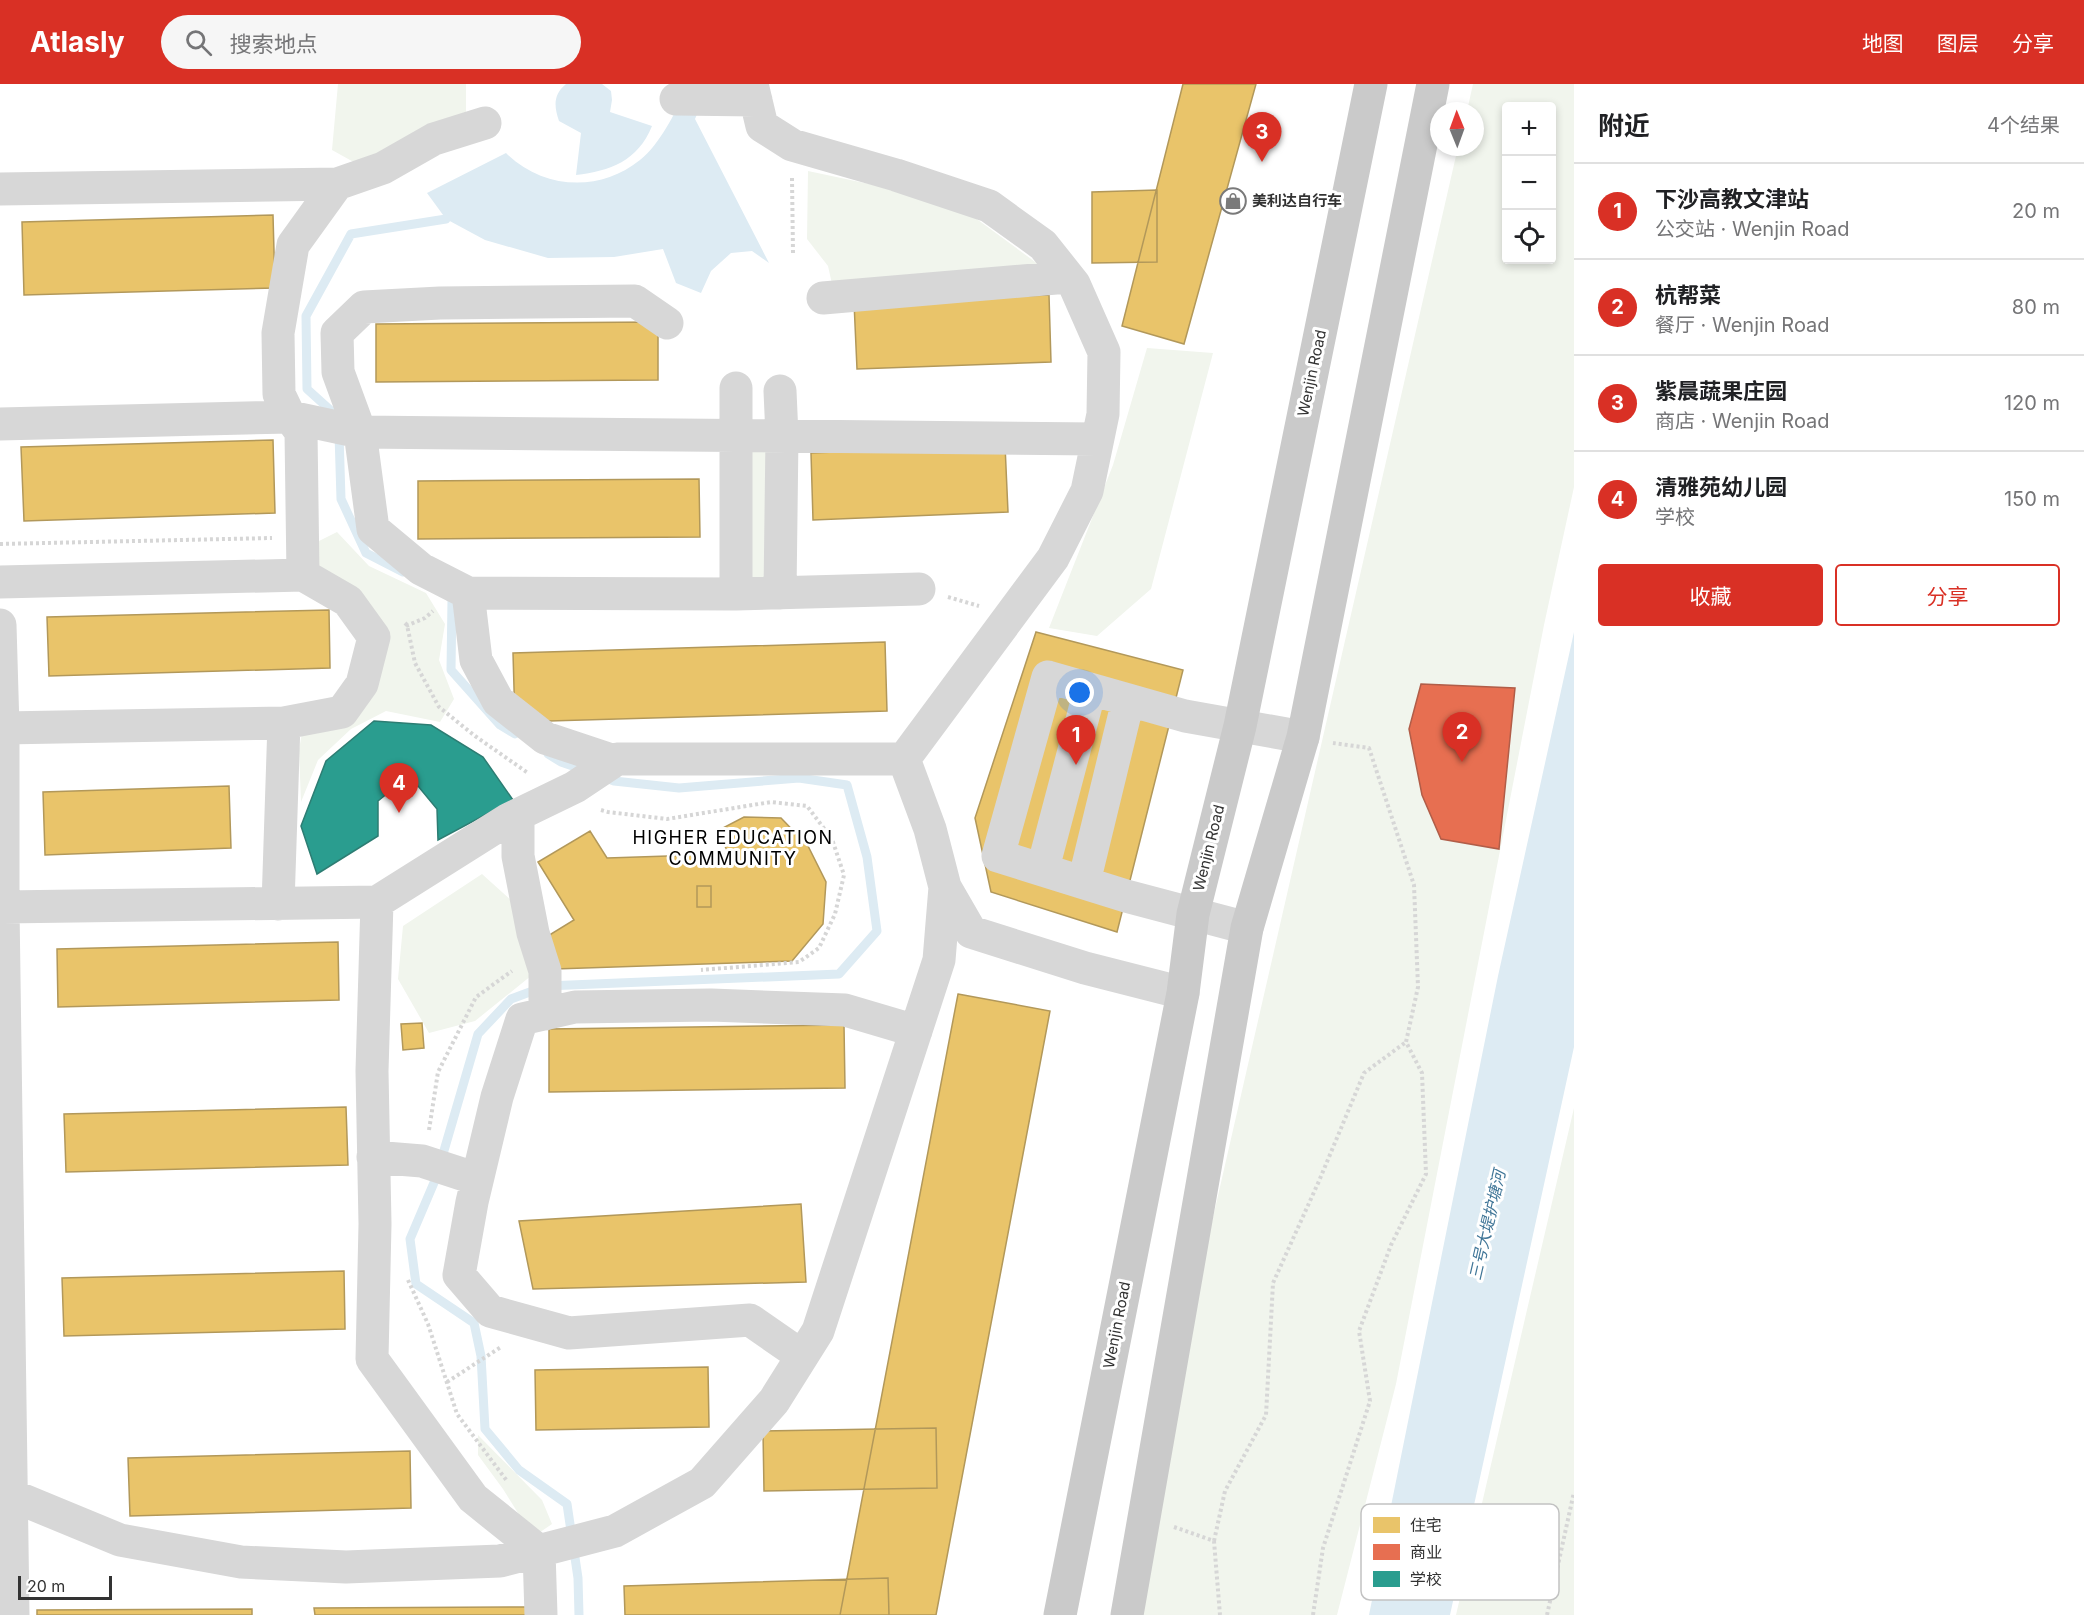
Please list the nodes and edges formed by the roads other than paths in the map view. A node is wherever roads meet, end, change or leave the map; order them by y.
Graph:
1 (1371, 84) edge
2 (1433, 84) edge
3 (754, 92) edge
4 (675, 99) dead end
5 (485, 123) dead end
6 (337, 184) junction
7 (0, 189) edge
8 (1068, 277) junction
9 (823, 298) dead end
10 (667, 323) dead end
11 (736, 388) dead end
12 (780, 391) dead end
13 (303, 420) junction
14 (0, 424) edge
15 (360, 432) junction
16 (737, 436) junction
17 (782, 436) junction
18 (1098, 439) junction
19 (303, 575) junction
20 (0, 582) edge
21 (919, 589) road end
22 (468, 593) junction
23 (780, 593) junction
24 (736, 594) junction
25 (0, 625) edge
26 (1090, 690) junction
27 (1128, 701) junction
28 (284, 723) junction
29 (1240, 726) junction
30 (3, 728) junction
31 (1303, 738) junction
32 (904, 759) junction
33 (614, 761) junction
34 (518, 815) junction
35 (1043, 868) junction
36 (1084, 882) junction
37 (945, 887) junction
38 (377, 903) junction
39 (278, 904) junction
40 (3, 908) junction
41 (1193, 914) junction
42 (1247, 928) junction
43 (1183, 993) junction
44 (545, 1011) junction
45 (916, 1031) junction
46 (373, 1157) junction
47 (469, 1176) junction
48 (802, 1356) junction
49 (11, 1495) junction
50 (546, 1549) junction
51 (13, 1615) edge
52 (541, 1615) edge
53 (1060, 1615) edge
54 (1127, 1615) edge

1 - 29 main road, Wenjin Road
2 - 31 main road
3 - 4 street
3 - 8 street
5 - 6 street
6 - 7 street
6 - 13 street
8 - 9 street
8 - 18 street
10 - 15 street
11 - 16 street
12 - 17 street
13 - 14 street
13 - 15 street
13 - 19 street
15 - 16 street
15 - 22 street
16 - 17 street
16 - 24 street
17 - 18 street
17 - 23 street
18 - 32 street
19 - 20 street
19 - 28 street
21 - 23 street
22 - 24 street
22 - 33 street
23 - 24 street
25 - 30 street
26 - 27 street
26 - 35 street
26 - 35 street
27 - 29 street
27 - 36 street
28 - 30 street
28 - 39 street
29 - 31 street
29 - 41 main road, Wenjin Road
30 - 40 street
31 - 42 main road
32 - 33 street
32 - 37 street
33 - 34 street
34 - 38 street
34 - 44 street
35 - 36 street
36 - 41 street
37 - 43 street
37 - 45 street
38 - 39 street
38 - 46 street
39 - 40 street
40 - 49 street
41 - 42 street
41 - 43 main road, Wenjin Road
42 - 54 main road
43 - 53 main road, Wenjin Road
44 - 45 street
44 - 47 street
45 - 48 street
46 - 47 street
46 - 50 street
47 - 48 street
48 - 50 street
49 - 50 street
49 - 51 street
50 - 52 street

